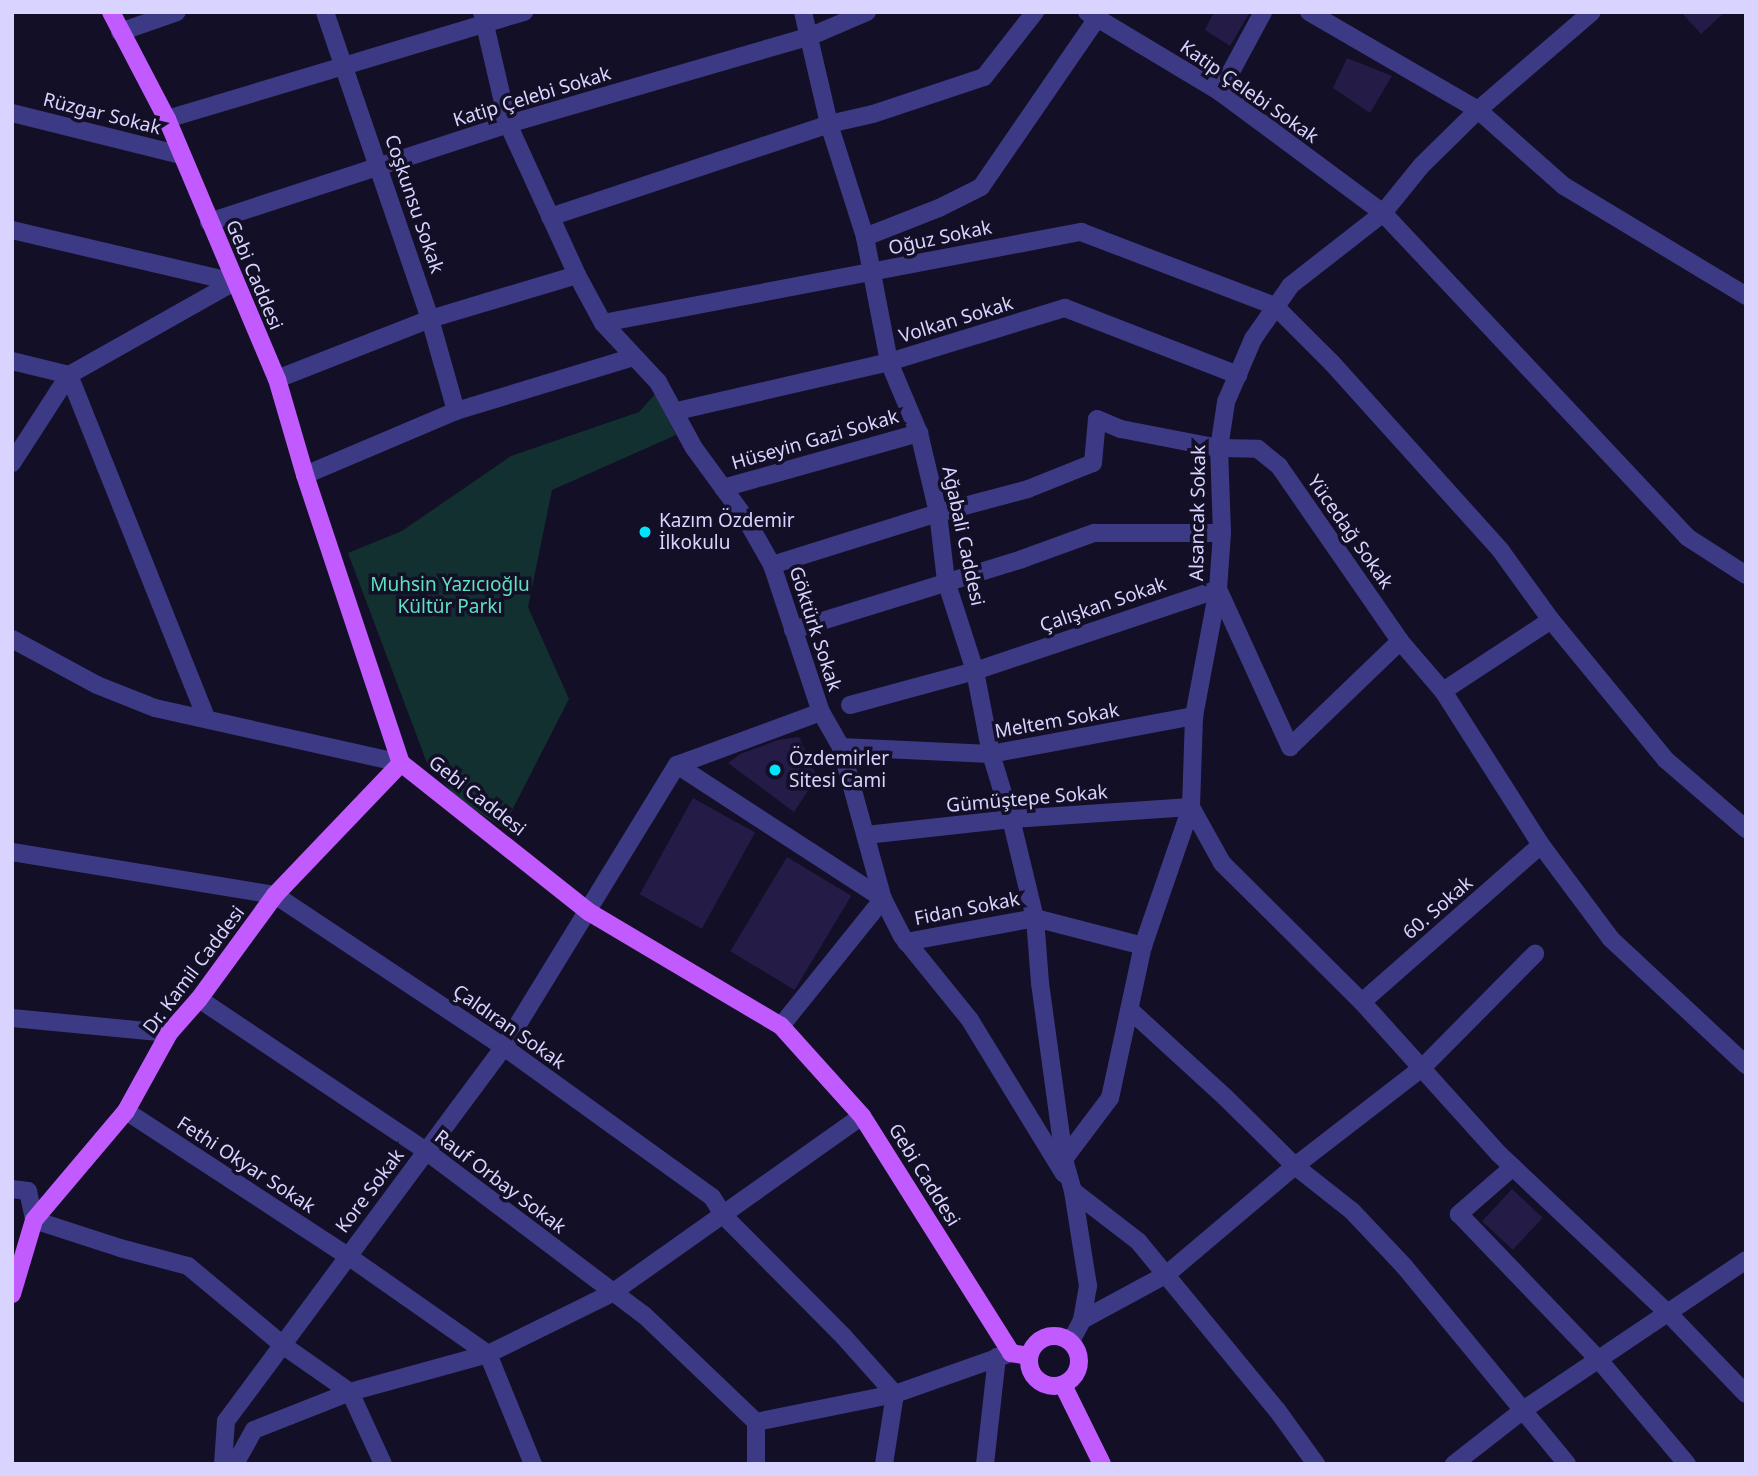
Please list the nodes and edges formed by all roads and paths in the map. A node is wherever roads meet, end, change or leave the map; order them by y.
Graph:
1 (111, 12) edge
2 (177, 12) edge
3 (325, 12) edge
4 (524, 12) edge
5 (803, 12) edge
6 (867, 12) edge
7 (1035, 12) edge
8 (1263, 12) edge
9 (1309, 12) edge
10 (1592, 12) edge
11 (1092, 15) edge
12 (484, 18) edge
13 (120, 32) junction
14 (811, 36) junction
15 (343, 65) junction
16 (1220, 92) junction
17 (1478, 110) junction
18 (12, 113) edge
19 (167, 119) junction
20 (508, 124) junction
21 (829, 124) junction
22 (181, 155) junction
23 (380, 168) junction
24 (1383, 213) junction
25 (550, 217) junction
26 (209, 222) junction
27 (12, 230) edge
28 (865, 237) junction
29 (872, 274) junction
30 (577, 275) junction
31 (233, 282) junction
32 (1746, 296) edge
33 (1275, 306) junction
34 (430, 319) junction
35 (603, 323) junction
36 (635, 357) junction
37 (12, 361) edge
38 (889, 362) junction
39 (69, 375) junction
40 (1238, 375) junction
41 (277, 379) junction
42 (456, 411) junction
43 (677, 411) junction
44 (919, 433) junction
45 (1219, 448) junction
46 (12, 463) edge
47 (305, 475) junction
48 (723, 488) junction
49 (938, 513) junction
50 (1222, 533) junction
51 (772, 565) junction
52 (1746, 575) edge
53 (946, 581) junction
54 (1218, 589) junction
55 (1551, 620) junction
56 (793, 630) junction
57 (12, 639) edge
58 (1400, 641) junction
59 (975, 671) junction
60 (1443, 691) junction
61 (850, 705) dead end
62 (821, 712) junction
63 (1194, 716) junction
64 (206, 718) junction
65 (841, 747) junction
66 (991, 754) junction
67 (401, 763) junction
68 (677, 765) junction
69 (1191, 807) junction
70 (1011, 819) junction
71 (1746, 829) edge
72 (866, 835) junction
73 (1541, 845) junction
74 (12, 852) edge
75 (275, 895) junction
76 (883, 899) junction
77 (589, 912) junction
78 (1035, 918) junction
79 (906, 942) junction
80 (1143, 946) junction
81 (1535, 954) dead end
82 (199, 999) junction
83 (1362, 1002) junction
84 (1130, 1010) junction
85 (12, 1018) edge
86 (781, 1026) junction
87 (169, 1033) junction
88 (504, 1047) junction
89 (1746, 1065) edge
90 (1422, 1068) junction
91 (126, 1111) junction
92 (862, 1116) junction
93 (426, 1152) junction
94 (1064, 1159) junction
95 (1295, 1166) junction
96 (1513, 1167) junction
97 (1072, 1188) junction
98 (12, 1189) edge
99 (724, 1216) junction
100 (34, 1220) junction
101 (348, 1256) junction
102 (1746, 1260) edge
103 (1167, 1274) junction
104 (612, 1293) junction
105 (12, 1294) edge
106 (1669, 1314) junction
107 (1082, 1320) junction
108 (1070, 1341) junction
109 (284, 1346) junction
110 (488, 1354) junction
111 (1012, 1355) junction
112 (1599, 1360) junction
113 (1063, 1385) junction
114 (350, 1392) junction
115 (895, 1394) junction
116 (1746, 1394) edge
117 (1523, 1410) junction
118 (756, 1422) junction
119 (1099, 1461) edge
120 (223, 1464) edge
121 (235, 1464) edge
122 (383, 1464) edge
123 (533, 1464) edge
124 (755, 1464) edge
125 (884, 1464) edge
126 (985, 1464) edge
127 (1316, 1464) edge
128 (1454, 1464) edge
129 (1567, 1464) edge
130 (1687, 1464) edge

1 - 13 main road, Gebi Caddesi
2 - 13 street
3 - 15 street, Coşkunsu Sokak
4 - 12 street
5 - 14 street, Ağabali Caddesi
6 - 14 street, Katip Çelebi Sokak
7 - 21 street
8 - 16 street
9 - 17 street
10 - 17 street, Alsancak Sokak
11 - 16 street, Katip Çelebi Sokak
11 - 28 street
12 - 15 street
12 - 20 street, Göktürk Sokak
13 - 19 main road, Gebi Caddesi
14 - 20 street, Katip Çelebi Sokak
14 - 21 street, Ağabali Caddesi
15 - 19 street
15 - 23 street, Coşkunsu Sokak
16 - 24 street, Katip Çelebi Sokak
17 - 24 street, Alsancak Sokak
17 - 32 street
18 - 22 street, Rüzgar Sokak
19 - 22 main road, Gebi Caddesi
20 - 23 street, Katip Çelebi Sokak
20 - 25 street, Göktürk Sokak
21 - 25 street
21 - 28 street, Ağabali Caddesi
22 - 26 main road, Gebi Caddesi
23 - 26 street, Katip Çelebi Sokak
23 - 34 street, Coşkunsu Sokak
24 - 33 street, Alsancak Sokak
24 - 52 street, Katip Çelebi Sokak
25 - 30 street, Göktürk Sokak
26 - 31 main road, Gebi Caddesi
27 - 31 street
28 - 29 street, Ağabali Caddesi
29 - 33 street, Oğuz Sokak
29 - 35 street, Oğuz Sokak
29 - 38 street, Ağabali Caddesi
30 - 34 street
30 - 35 street, Göktürk Sokak
31 - 39 street
31 - 41 main road, Gebi Caddesi
33 - 40 street, Alsancak Sokak
33 - 55 street
34 - 41 street
34 - 42 street, Coşkunsu Sokak
35 - 36 street, Göktürk Sokak
36 - 42 street
36 - 43 street, Göktürk Sokak
37 - 39 street
38 - 40 street, Volkan Sokak
38 - 43 street, Volkan Sokak
38 - 44 street, Ağabali Caddesi
39 - 46 street
39 - 64 street
40 - 45 street, Alsancak Sokak
41 - 47 main road, Gebi Caddesi
42 - 47 street
43 - 48 street, Göktürk Sokak
44 - 48 street, Hüseyin Gazi Sokak
44 - 49 street, Ağabali Caddesi
45 - 49 street, Yücedağ Sokak
45 - 50 street, Alsancak Sokak
45 - 58 street, Yücedağ Sokak
47 - 67 main road, Gebi Caddesi
48 - 51 street, Göktürk Sokak
49 - 51 street, Yücedağ Sokak
49 - 53 street, Ağabali Caddesi
50 - 53 street
50 - 54 street, Alsancak Sokak
51 - 56 street, Göktürk Sokak
53 - 56 street
53 - 59 street, Ağabali Caddesi
54 - 58 street
54 - 59 street, Çalışkan Sokak
54 - 63 street, Alsancak Sokak
55 - 60 street
55 - 71 street
56 - 62 street, Göktürk Sokak
57 - 64 street
58 - 60 street, Yücedağ Sokak
59 - 61 street, Çalışkan Sokak
59 - 66 street, Ağabali Caddesi
60 - 73 street, Yücedağ Sokak
62 - 65 street, Göktürk Sokak
62 - 68 street
63 - 66 street, Meltem Sokak
63 - 69 street, Alsancak Sokak
64 - 67 street
65 - 66 street, Meltem Sokak
65 - 72 street, Göktürk Sokak
66 - 70 street, Ağabali Caddesi
67 - 75 main road, Dr. Kamil Caddesi
67 - 77 main road, Gebi Caddesi
68 - 76 street
68 - 77 street
69 - 70 street, Gümüştepe Sokak
69 - 80 street, Alsancak Sokak
69 - 83 street
70 - 72 street, Gümüştepe Sokak
70 - 78 street, Ağabali Caddesi
72 - 76 street, Göktürk Sokak
73 - 83 street, 60. Sokak
73 - 89 street, Yücedağ Sokak
74 - 75 street, Çaldıran Sokak
75 - 82 main road, Dr. Kamil Caddesi
75 - 88 street, Çaldıran Sokak
76 - 79 street, Göktürk Sokak
76 - 86 street
77 - 86 main road, Gebi Caddesi
77 - 88 street, Kore Sokak
78 - 79 street, Fidan Sokak
78 - 80 street
78 - 94 street, Ağabali Caddesi
79 - 97 street, Göktürk Sokak
80 - 84 street, Alsancak Sokak
81 - 90 street
82 - 87 main road, Dr. Kamil Caddesi
82 - 93 street, Rauf Orbay Sokak
83 - 90 street
84 - 94 street, Alsancak Sokak
84 - 95 street
85 - 87 street
86 - 92 main road, Gebi Caddesi
87 - 91 main road, Dr. Kamil Caddesi
88 - 93 street, Kore Sokak
88 - 99 street, Çaldıran Sokak
90 - 95 street
90 - 96 street
91 - 100 main road, Dr. Kamil Caddesi
91 - 101 street, Fethi Okyar Sokak
92 - 99 street
92 - 111 main road, Gebi Caddesi
93 - 101 street, Kore Sokak
93 - 104 street, Rauf Orbay Sokak
94 - 97 street
95 - 103 street
95 - 117 street
96 - 106 street
96 - 112 street
97 - 103 street
97 - 107 street
98 - 100 street
99 - 104 street
99 - 115 street, Çaldıran Sokak
100 - 105 main road, Dr. Kamil Caddesi
100 - 109 street
101 - 109 street, Kore Sokak
101 - 110 street, Fethi Okyar Sokak
102 - 106 street
103 - 107 street
103 - 127 street
104 - 110 street
104 - 118 street, Rauf Orbay Sokak
106 - 112 street
106 - 116 street
107 - 108 street
108 - 111 main road
108 - 113 main road
109 - 114 street
109 - 120 street, Kore Sokak
110 - 114 street
110 - 123 street
111 - 113 main road, Gebi Caddesi
111 - 115 street
111 - 126 street
112 - 117 street
112 - 130 street
113 - 119 main road
114 - 121 street
114 - 122 street
115 - 118 street
115 - 125 street
117 - 128 street
117 - 129 street
118 - 124 street

